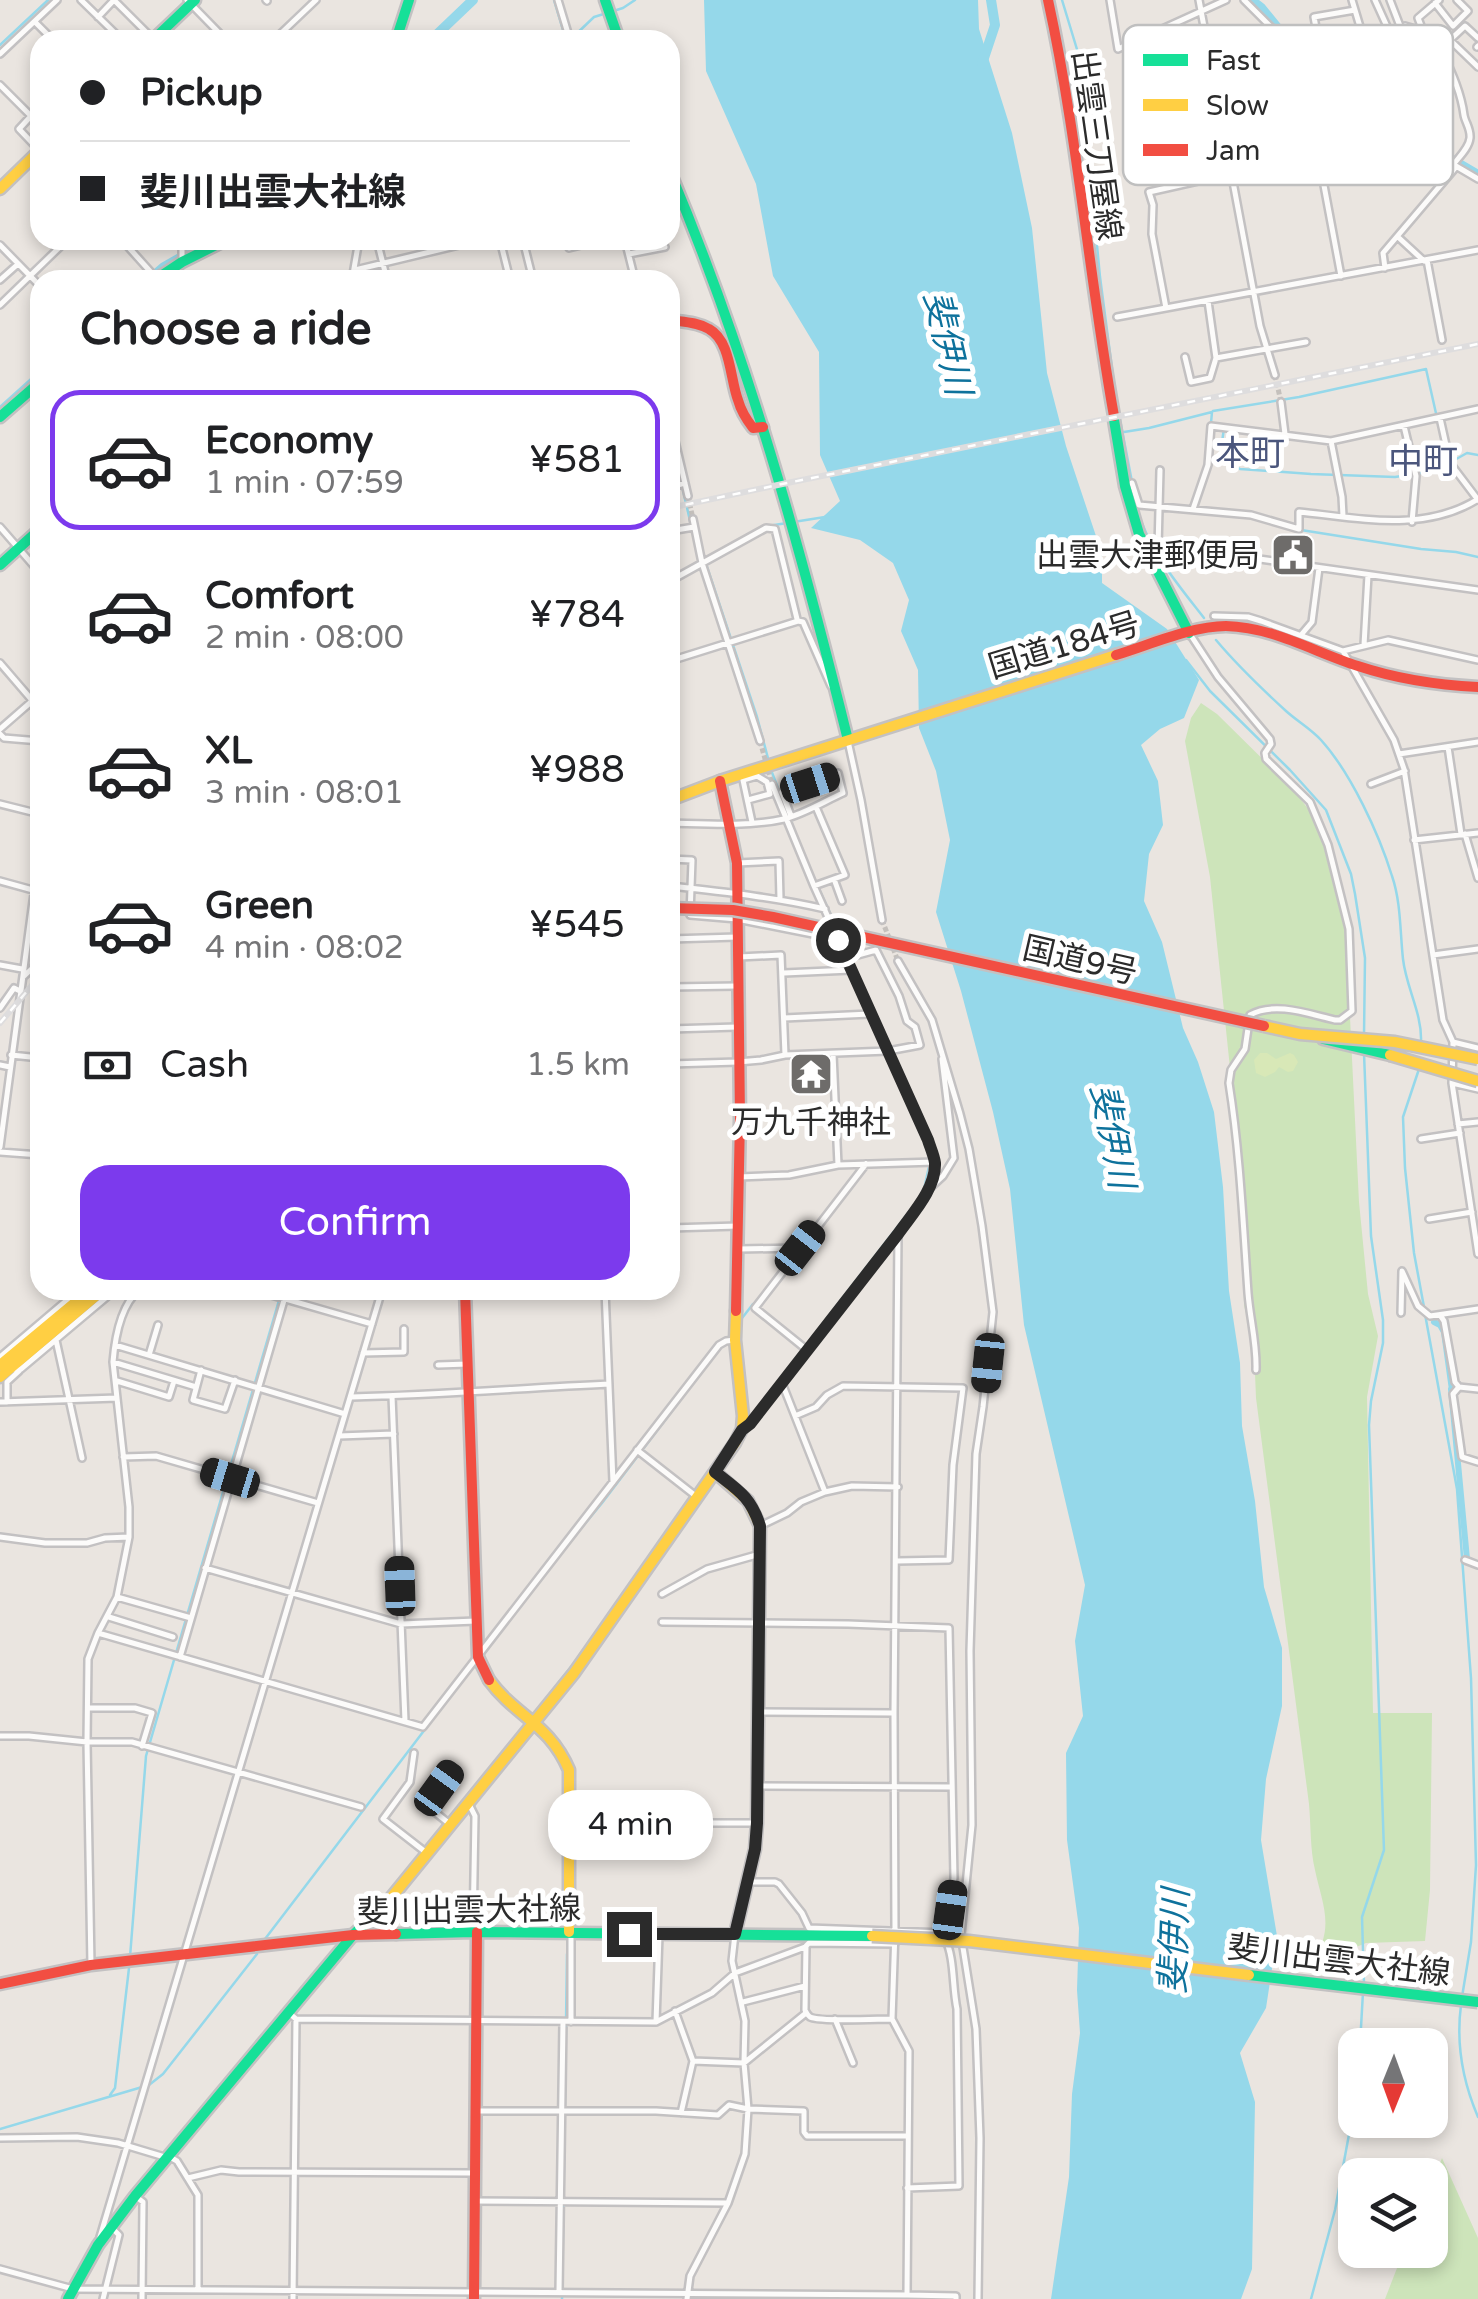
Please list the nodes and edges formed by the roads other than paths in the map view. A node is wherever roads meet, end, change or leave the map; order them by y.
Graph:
1 (58, 0) edge
2 (81, 0) edge
3 (316, 0) edge
4 (409, 0) edge
5 (558, 0) edge
6 (605, 0) edge
7 (1048, 0) edge
8 (1110, 0) edge
9 (1200, 0) edge
10 (1226, 0) edge
11 (1352, 0) edge
12 (1376, 0) edge
13 (1390, 0) edge
14 (1457, 0) edge
15 (191, 1) edge
16 (1248, 1) edge
17 (1437, 1) edge
18 (1355, 10) junction
19 (1201, 12) junction
20 (98, 17) junction
21 (35, 22) junction
22 (1170, 25) edge
23 (1203, 25) edge
24 (1270, 25) edge
25 (1315, 25) edge
26 (1360, 25) edge
27 (1387, 25) edge
28 (1400, 25) edge
29 (1421, 25) edge
30 (1452, 25) edge
31 (1453, 26) edge
32 (43, 30) edge
33 (112, 30) edge
34 (144, 30) edge
35 (163, 30) edge
36 (217, 30) edge
37 (284, 30) edge
38 (399, 30) edge
39 (567, 30) edge
40 (616, 30) edge
41 (1453, 37) edge
42 (1478, 38) edge
43 (1453, 43) edge
44 (1123, 47) edge
45 (0, 54) edge
46 (1478, 67) edge
47 (1453, 75) edge
48 (0, 85) edge
49 (30, 115) edge
50 (30, 117) edge
51 (30, 140) edge
52 (30, 160) edge
53 (1455, 166) junction
54 (1453, 168) edge
55 (1478, 178) edge
56 (1179, 185) edge
57 (1233, 185) edge
58 (1324, 185) edge
59 (1440, 185) edge
60 (0, 189) edge
61 (680, 194) edge
62 (1398, 236) junction
63 (0, 246) edge
64 (57, 250) edge
65 (130, 250) edge
66 (182, 250) edge
67 (206, 250) edge
68 (358, 250) edge
69 (380, 250) edge
70 (440, 250) edge
71 (628, 250) edge
72 (650, 250) edge
73 (1478, 250) edge
74 (629, 254) junction
75 (1425, 260) junction
76 (182, 262) junction
77 (18, 264) junction
78 (384, 264) junction
79 (1386, 268) junction
80 (36, 270) edge
81 (148, 270) edge
82 (170, 270) edge
83 (355, 270) joint
84 (386, 270) edge
85 (633, 270) edge
86 (30, 276) joint
87 (1341, 276) junction
88 (0, 280) edge
89 (1254, 292) junction
90 (1208, 301) junction
91 (0, 305) edge
92 (1166, 308) junction
93 (1118, 318) dead end
94 (680, 322) edge
95 (1442, 340) dead end
96 (1306, 342) dead end
97 (1268, 350) junction
98 (1185, 357) dead end
99 (1216, 358) junction
100 (1275, 375) tunnel mouth
101 (30, 391) edge
102 (1281, 402) tunnel mouth
103 (1478, 408) edge
104 (0, 417) edge
105 (1440, 417) junction
106 (1404, 426) junction
107 (763, 427) junction
108 (1285, 435) junction
109 (1331, 441) junction
110 (680, 462) edge
111 (1160, 470) dead end
112 (685, 483) junction
113 (1132, 483) dead end
114 (680, 484) edge
115 (688, 496) tunnel mouth
116 (1478, 499) edge
117 (1160, 506) junction
118 (1193, 509) junction
119 (1343, 516) junction
120 (1412, 522) junction
121 (0, 528) edge
122 (680, 528) edge
123 (30, 538) edge
124 (18, 548) junction
125 (1144, 548) junction
126 (1158, 548) junction
127 (30, 562) edge
128 (702, 563) junction
129 (0, 565) edge
130 (1319, 568) junction
131 (680, 576) edge
132 (1368, 576) junction
133 (1478, 590) edge
134 (1214, 616) dead end
135 (798, 620) junction
136 (1184, 634) junction
137 (1301, 635) junction
138 (729, 644) junction
139 (1364, 645) junction
140 (1343, 651) junction
141 (680, 658) edge
142 (1478, 660) edge
143 (0, 663) edge
144 (1350, 664) junction
145 (1478, 687) edge
146 (30, 697) edge
147 (839, 702) junction
148 (30, 703) edge
149 (0, 731) edge
150 (30, 741) edge
151 (760, 741) tunnel mouth
152 (848, 741) junction
153 (1478, 742) edge
154 (1448, 746) junction
155 (1399, 754) junction
156 (1405, 771) junction
157 (720, 781) junction
158 (772, 784) tunnel mouth
159 (1371, 784) dead end
160 (680, 796) edge
161 (748, 800) junction
162 (0, 804) edge
163 (816, 806) junction
164 (30, 812) edge
165 (788, 818) junction
166 (752, 822) junction
167 (680, 823) edge
168 (730, 824) junction
169 (1478, 833) edge
170 (1463, 834) junction
171 (1414, 840) junction
172 (680, 859) edge
173 (737, 863) junction
174 (1478, 878) edge
175 (834, 879) junction
176 (0, 881) edge
177 (814, 886) junction
178 (680, 887) edge
179 (691, 888) junction
180 (30, 890) edge
181 (737, 892) junction
182 (780, 898) junction
183 (842, 901) dead end
184 (680, 908) edge
185 (825, 909) junction
186 (737, 918) junction
187 (882, 920) tunnel mouth
188 (30, 925) edge
189 (737, 937) junction
190 (680, 939) edge
191 (838, 940) junction
192 (1478, 949) edge
193 (1433, 955) junction
194 (738, 957) junction
195 (847, 958) junction
196 (898, 961) tunnel mouth
197 (0, 965) edge
198 (22, 969) junction
199 (30, 970) edge
200 (851, 970) junction
201 (783, 974) junction
202 (21, 978) junction
203 (680, 986) edge
204 (737, 986) junction
205 (20, 990) junction
206 (0, 1008) edge
207 (870, 1014) junction
208 (784, 1018) junction
209 (737, 1027) junction
210 (680, 1028) edge
211 (1300, 1034) junction
212 (1453, 1042) junction
213 (942, 1048) junction
214 (1478, 1048) edge
215 (888, 1052) junction
216 (833, 1054) junction
217 (11, 1055) junction
218 (786, 1055) junction
219 (30, 1057) edge
220 (1478, 1059) edge
221 (738, 1062) junction
222 (680, 1064) edge
223 (0, 1065) edge
224 (10, 1067) junction
225 (1478, 1078) edge
226 (1452, 1084) junction
227 (1478, 1089) edge
228 (1478, 1122) edge
229 (1458, 1124) junction
230 (1460, 1133) junction
231 (1421, 1139) dead end
232 (0, 1146) edge
233 (30, 1153) edge
234 (935, 1162) junction
235 (866, 1164) junction
236 (838, 1165) junction
237 (1478, 1167) edge
238 (1465, 1169) junction
239 (739, 1177) junction
240 (928, 1190) junction
241 (1478, 1197) edge
242 (1469, 1198) junction
243 (1472, 1212) junction
244 (1429, 1219) dead end
245 (738, 1226) junction
246 (680, 1228) edge
247 (898, 1234) junction
248 (800, 1248) junction
249 (738, 1249) junction
250 (1478, 1254) edge
251 (70, 1300) edge
252 (78, 1300) edge
253 (82, 1300) edge
254 (87, 1300) edge
255 (103, 1300) edge
256 (128, 1300) edge
257 (283, 1300) edge
258 (291, 1300) edge
259 (379, 1300) edge
260 (465, 1300) edge
261 (605, 1300) edge
262 (77, 1306) junction
263 (1478, 1309) edge
264 (1401, 1314) dead end
265 (1440, 1316) junction
266 (78, 1322) junction
267 (372, 1324) junction
268 (158, 1325) dead end
269 (404, 1329) dead end
270 (56, 1340) junction
271 (735, 1340) junction
272 (114, 1344) junction
273 (807, 1350) junction
274 (364, 1353) junction
275 (149, 1354) junction
276 (113, 1362) junction
277 (468, 1364) junction
278 (8, 1365) edge
279 (438, 1365) dead end
280 (201, 1370) junction
281 (1256, 1370) dead end
282 (0, 1377) edge
283 (115, 1380) junction
284 (174, 1380) junction
285 (235, 1380) junction
286 (782, 1382) junction
287 (608, 1384) junction
288 (258, 1386) junction
289 (898, 1387) junction
290 (1458, 1387) junction
291 (196, 1388) junction
292 (1478, 1389) edge
293 (470, 1394) junction
294 (392, 1396) junction
295 (351, 1397) junction
296 (117, 1398) junction
297 (70, 1399) junction
298 (4, 1402) edge
299 (346, 1414) junction
300 (795, 1416) junction
301 (742, 1430) junction
302 (394, 1434) junction
303 (338, 1436) junction
304 (637, 1450) junction
305 (124, 1457) junction
306 (82, 1458) dead end
307 (1478, 1462) edge
308 (715, 1472) junction
309 (230, 1478) junction
310 (613, 1482) junction
311 (898, 1487) junction
312 (825, 1492) junction
313 (697, 1496) junction
314 (318, 1503) junction
315 (760, 1526) junction
316 (0, 1537) edge
317 (129, 1537) junction
318 (760, 1554) junction
319 (1466, 1560) dead end
320 (897, 1561) junction
321 (1478, 1565) edge
322 (206, 1568) junction
323 (292, 1592) junction
324 (662, 1594) dead end
325 (118, 1597) junction
326 (109, 1617) junction
327 (191, 1618) junction
328 (476, 1622) junction
329 (662, 1622) dead end
330 (401, 1624) junction
331 (759, 1624) junction
332 (896, 1625) junction
333 (98, 1634) junction
334 (173, 1638) dead end
335 (180, 1657) junction
336 (478, 1657) junction
337 (266, 1680) junction
338 (88, 1708) junction
339 (758, 1712) junction
340 (894, 1714) junction
341 (405, 1721) junction
342 (534, 1721) junction
343 (0, 1736) edge
344 (87, 1742) junction
345 (142, 1746) junction
346 (414, 1753) dead end
347 (452, 1770) dead end
348 (239, 1772) junction
349 (758, 1786) junction
350 (896, 1787) junction
351 (952, 1787) junction
352 (469, 1804) junction
353 (361, 1807) dead end
354 (659, 1822) dead end
355 (757, 1823) junction
356 (451, 1825) junction
357 (428, 1854) junction
358 (748, 1882) junction
359 (896, 1930) junction
360 (475, 1932) junction
361 (568, 1932) junction
362 (944, 1933) junction
363 (735, 1934) junction
364 (353, 1935) junction
365 (659, 1935) junction
366 (895, 1944) junction
367 (806, 1946) junction
368 (185, 1954) junction
369 (91, 1965) junction
370 (735, 1973) junction
371 (0, 1984) edge
372 (805, 1986) junction
373 (742, 2002) junction
374 (1478, 2002) edge
375 (675, 2011) junction
376 (806, 2013) junction
377 (292, 2016) junction
378 (835, 2019) junction
379 (476, 2020) junction
380 (892, 2020) junction
381 (563, 2022) junction
382 (571, 2022) junction
383 (656, 2022) junction
384 (693, 2062) junction
385 (744, 2062) junction
386 (853, 2063) dead end
387 (748, 2109) junction
388 (476, 2111) junction
389 (561, 2111) junction
390 (682, 2113) junction
391 (908, 2136) junction
392 (0, 2138) edge
393 (129, 2146) junction
394 (169, 2157) junction
395 (294, 2172) junction
396 (474, 2174) junction
397 (188, 2178) junction
398 (907, 2188) junction
399 (135, 2196) junction
400 (474, 2201) junction
401 (560, 2201) junction
402 (728, 2202) junction
403 (112, 2228) junction
404 (98, 2245) junction
405 (0, 2269) edge
406 (106, 2288) junction
407 (142, 2288) junction
408 (198, 2290) junction
409 (293, 2290) junction
410 (559, 2292) junction
411 (70, 2294) edge
412 (474, 2295) edge
413 (907, 2295) junction
414 (568, 2296) edge
415 (687, 2296) edge
416 (837, 2298) edge
417 (103, 2299) edge
418 (142, 2299) edge
419 (293, 2299) edge
420 (956, 2299) edge
421 (978, 2299) edge

1 - 21 street
2 - 20 street
3 - 37 street
4 - 38 main road
5 - 39 street
6 - 40 main road
7 - 125 main road, 出雲三刀屋線
8 - 44 street
9 - 19 street
10 - 19 street
11 - 18 street
12 - 27 street
13 - 28 street
14 - 31 street
15 - 35 main road
15 - 36 street
16 - 24 street
17 - 29 street
17 - 30 street
18 - 25 street
18 - 26 street
19 - 22 street
19 - 23 street
20 - 33 street
20 - 34 street
21 - 32 street
21 - 45 street
41 - 42 street
43 - 46 street
47 - 53 street
48 - 49 street
50 - 51 street
52 - 60 main road
53 - 54 street
53 - 55 street
56 - 92 street
57 - 89 street
58 - 87 street
59 - 62 street
61 - 107 main road
62 - 75 street
62 - 79 street
63 - 77 street
64 - 80 street
65 - 81 street
66 - 76 street
67 - 76 main road
68 - 83 street
69 - 78 street
70 - 78 street
71 - 74 street
72 - 74 street
73 - 75 street
74 - 85 street
75 - 79 street
75 - 95 street
76 - 82 main road
77 - 86 street
77 - 88 street
78 - 83 street
78 - 84 street
79 - 87 street
86 - 91 street
87 - 89 street
89 - 90 street
89 - 97 street
90 - 92 street
90 - 99 street
92 - 93 street
94 - 107 main road
96 - 97 street
97 - 99 street
97 - 100 street
98 - 99 street
101 - 104 main road
102 - 108 street
103 - 105 street
105 - 106 street
105 - 116 street
106 - 109 street
106 - 120 street
107 - 147 main road
108 - 109 street
108 - 118 street
109 - 119 street
110 - 112 street
111 - 117 street
112 - 114 street
112 - 115 street
113 - 117 street
116 - 120 street
117 - 118 street
117 - 126 street
118 - 119 street
119 - 120 street
121 - 124 street
122 - 128 street
123 - 124 main road
124 - 127 street
124 - 129 main road
125 - 126 street
125 - 136 main road, 出雲三刀屋線
126 - 130 street
128 - 131 street
128 - 135 street
128 - 138 street
130 - 132 street
130 - 137 street
132 - 133 street
132 - 139 street
134 - 137 street
135 - 138 street
135 - 147 street
136 - 144 main road, 国道184号
136 - 152 main road, 国道184号
136 - 281 street
137 - 140 street
138 - 141 street
138 - 151 street
139 - 140 street
139 - 142 street
140 - 144 street
143 - 146 street
144 - 145 main road, 国道184号
144 - 155 street
147 - 152 main road
148 - 149 street
149 - 150 street
152 - 157 main road, 国道184号
152 - 187 street
153 - 154 street
154 - 155 street
154 - 170 street
155 - 156 street
156 - 159 street
156 - 171 street
157 - 160 main road, 国道184号
157 - 168 main road
158 - 165 street
161 - 161 street
161 - 166 street
162 - 164 street
163 - 165 street
163 - 165 street
163 - 175 street
165 - 166 street
165 - 177 street
166 - 168 street
167 - 168 street
168 - 173 main road
169 - 170 street
170 - 171 street
170 - 174 street
171 - 193 street
172 - 179 street
173 - 181 main road
173 - 182 street
175 - 177 street
175 - 183 street
176 - 180 street
177 - 185 street
178 - 179 street
179 - 181 street
179 - 186 street
181 - 182 street
181 - 186 main road
182 - 185 street
184 - 211 main road, 国道9号, bridge
185 - 191 street
186 - 189 main road
186 - 191 street
188 - 198 street
189 - 190 street
189 - 194 main road
191 - 195 street
192 - 193 street
193 - 212 street
194 - 201 street
194 - 204 main road
195 - 200 street
195 - 215 street
196 - 213 street
197 - 198 street
198 - 202 street
199 - 202 street
200 - 201 street
200 - 207 street
201 - 208 street
202 - 205 street
203 - 204 street
204 - 209 main road
205 - 206 street
205 - 217 street
207 - 208 street
207 - 215 street
208 - 218 street
209 - 210 street
209 - 221 main road
211 - 220 main road, bridge
211 - 225 main road, 国道9号, bridge
212 - 214 street
212 - 226 street
213 - 240 street
213 - 421 street
215 - 216 street
215 - 234 street
216 - 218 street
216 - 236 street
217 - 219 street
217 - 224 street
218 - 221 street
221 - 222 street
221 - 239 main road
223 - 224 street
224 - 232 street
226 - 227 street
226 - 229 street
228 - 229 street
229 - 230 street
230 - 231 street
230 - 238 street
232 - 233 street
234 - 235 street
234 - 240 street
235 - 236 street
235 - 248 street
236 - 239 street
237 - 238 street
238 - 242 street
239 - 245 main road
240 - 247 street
241 - 242 street
242 - 243 street
243 - 244 street
243 - 250 street
245 - 246 street
245 - 249 main road
247 - 273 street
247 - 289 street
248 - 249 street
248 - 273 street
249 - 271 main road
251 - 278 street
252 - 262 street
253 - 262 main road
254 - 262 main road
255 - 266 street
256 - 272 street
257 - 288 street
258 - 267 street
259 - 267 street
260 - 277 main road
261 - 287 street
262 - 266 street
262 - 278 main road
263 - 265 street
264 - 265 street
265 - 290 street
266 - 270 street
267 - 274 street
268 - 275 street
269 - 274 street
270 - 278 street
270 - 297 street
271 - 301 main road
271 - 304 street
272 - 275 street
272 - 276 street
273 - 286 street
274 - 295 street
275 - 280 street
276 - 283 street
276 - 284 street
277 - 279 street
277 - 293 main road
278 - 282 main road
278 - 298 street
280 - 285 street
280 - 291 street
283 - 284 street
283 - 296 street
284 - 291 street
285 - 288 street
285 - 291 street
286 - 300 street
286 - 301 street
287 - 293 street
287 - 310 street
288 - 299 street
288 - 309 street
289 - 300 street
289 - 311 street
289 - 320 street
290 - 292 street
290 - 307 street
293 - 294 street
293 - 328 main road
294 - 295 street
294 - 302 street
295 - 299 street
296 - 297 street
296 - 305 street
297 - 298 street
297 - 306 street
299 - 303 street
300 - 312 street
301 - 308 main road
302 - 303 street
302 - 330 street
303 - 314 street
304 - 310 street
304 - 313 street
305 - 309 street
305 - 317 street
308 - 313 main road
308 - 315 main road
309 - 314 street
309 - 322 street
310 - 336 street
311 - 312 street
311 - 320 street
312 - 315 street
313 - 342 main road
314 - 323 street
315 - 318 main road
316 - 317 street
317 - 325 street
318 - 324 street
318 - 331 main road
319 - 321 street
320 - 332 street
322 - 323 street
322 - 327 street
323 - 330 street
323 - 337 street
325 - 326 street
325 - 327 street
326 - 333 street
326 - 334 street
327 - 335 street
328 - 330 street
328 - 336 main road
329 - 331 street
330 - 341 street
331 - 332 street
331 - 339 main road
332 - 340 street
332 - 351 street
333 - 335 street
333 - 338 street
335 - 337 street
336 - 341 street
336 - 342 main road
337 - 341 street
337 - 348 street
338 - 344 street
338 - 345 street
339 - 340 street
339 - 349 main road
340 - 350 street
342 - 352 main road
342 - 361 main road
343 - 344 street
344 - 345 street
344 - 369 street
345 - 348 street
346 - 357 street
347 - 356 street
348 - 353 street
348 - 368 street
349 - 350 street
349 - 355 main road
350 - 351 street
350 - 359 street
351 - 362 street
352 - 356 main road
352 - 360 street
354 - 355 street
355 - 358 main road
356 - 357 main road
357 - 364 main road
358 - 359 street
358 - 363 main road
359 - 362 street
359 - 366 street
360 - 361 main road, 斐川出雲大社線
360 - 364 main road, 斐川出雲大社線
360 - 379 main road
361 - 365 main road, 斐川出雲大社線
361 - 382 street
362 - 398 street
363 - 365 main road, 斐川出雲大社線
363 - 370 street
363 - 374 main road, 斐川出雲大社線, bridge
364 - 368 main road, 斐川出雲大社線
364 - 377 main road
365 - 383 street
366 - 367 street
366 - 380 street
367 - 370 street
367 - 372 street
368 - 369 main road, 斐川出雲大社線
368 - 393 street
369 - 371 main road, 斐川出雲大社線
370 - 373 street
370 - 375 street
372 - 373 street
372 - 376 street
373 - 385 street
375 - 383 street
375 - 384 street
376 - 378 street
376 - 385 street
377 - 379 street
377 - 394 main road
377 - 395 street
378 - 380 street
378 - 386 street
379 - 381 street
379 - 388 main road
380 - 391 street
381 - 382 street
381 - 389 street
382 - 383 street
384 - 385 street
384 - 390 street
385 - 387 street
387 - 390 street
387 - 391 street
387 - 402 street
388 - 389 street
388 - 396 main road
389 - 390 street
389 - 401 street
391 - 398 street
392 - 393 street
393 - 394 street
393 - 404 street
394 - 397 street
394 - 399 main road
395 - 396 street
395 - 397 street
395 - 409 street
396 - 400 main road
397 - 408 street
398 - 413 street
399 - 403 main road
399 - 407 street
400 - 401 street
400 - 412 main road
401 - 402 street
401 - 410 street
402 - 415 street
403 - 404 main road
403 - 406 street
404 - 411 main road
405 - 411 street
406 - 407 street
406 - 411 street
406 - 417 street
407 - 408 street
407 - 418 street
408 - 409 street
409 - 412 street
409 - 419 street
410 - 412 street
410 - 414 street
413 - 416 street
413 - 420 street
414 - 415 street
415 - 416 street

